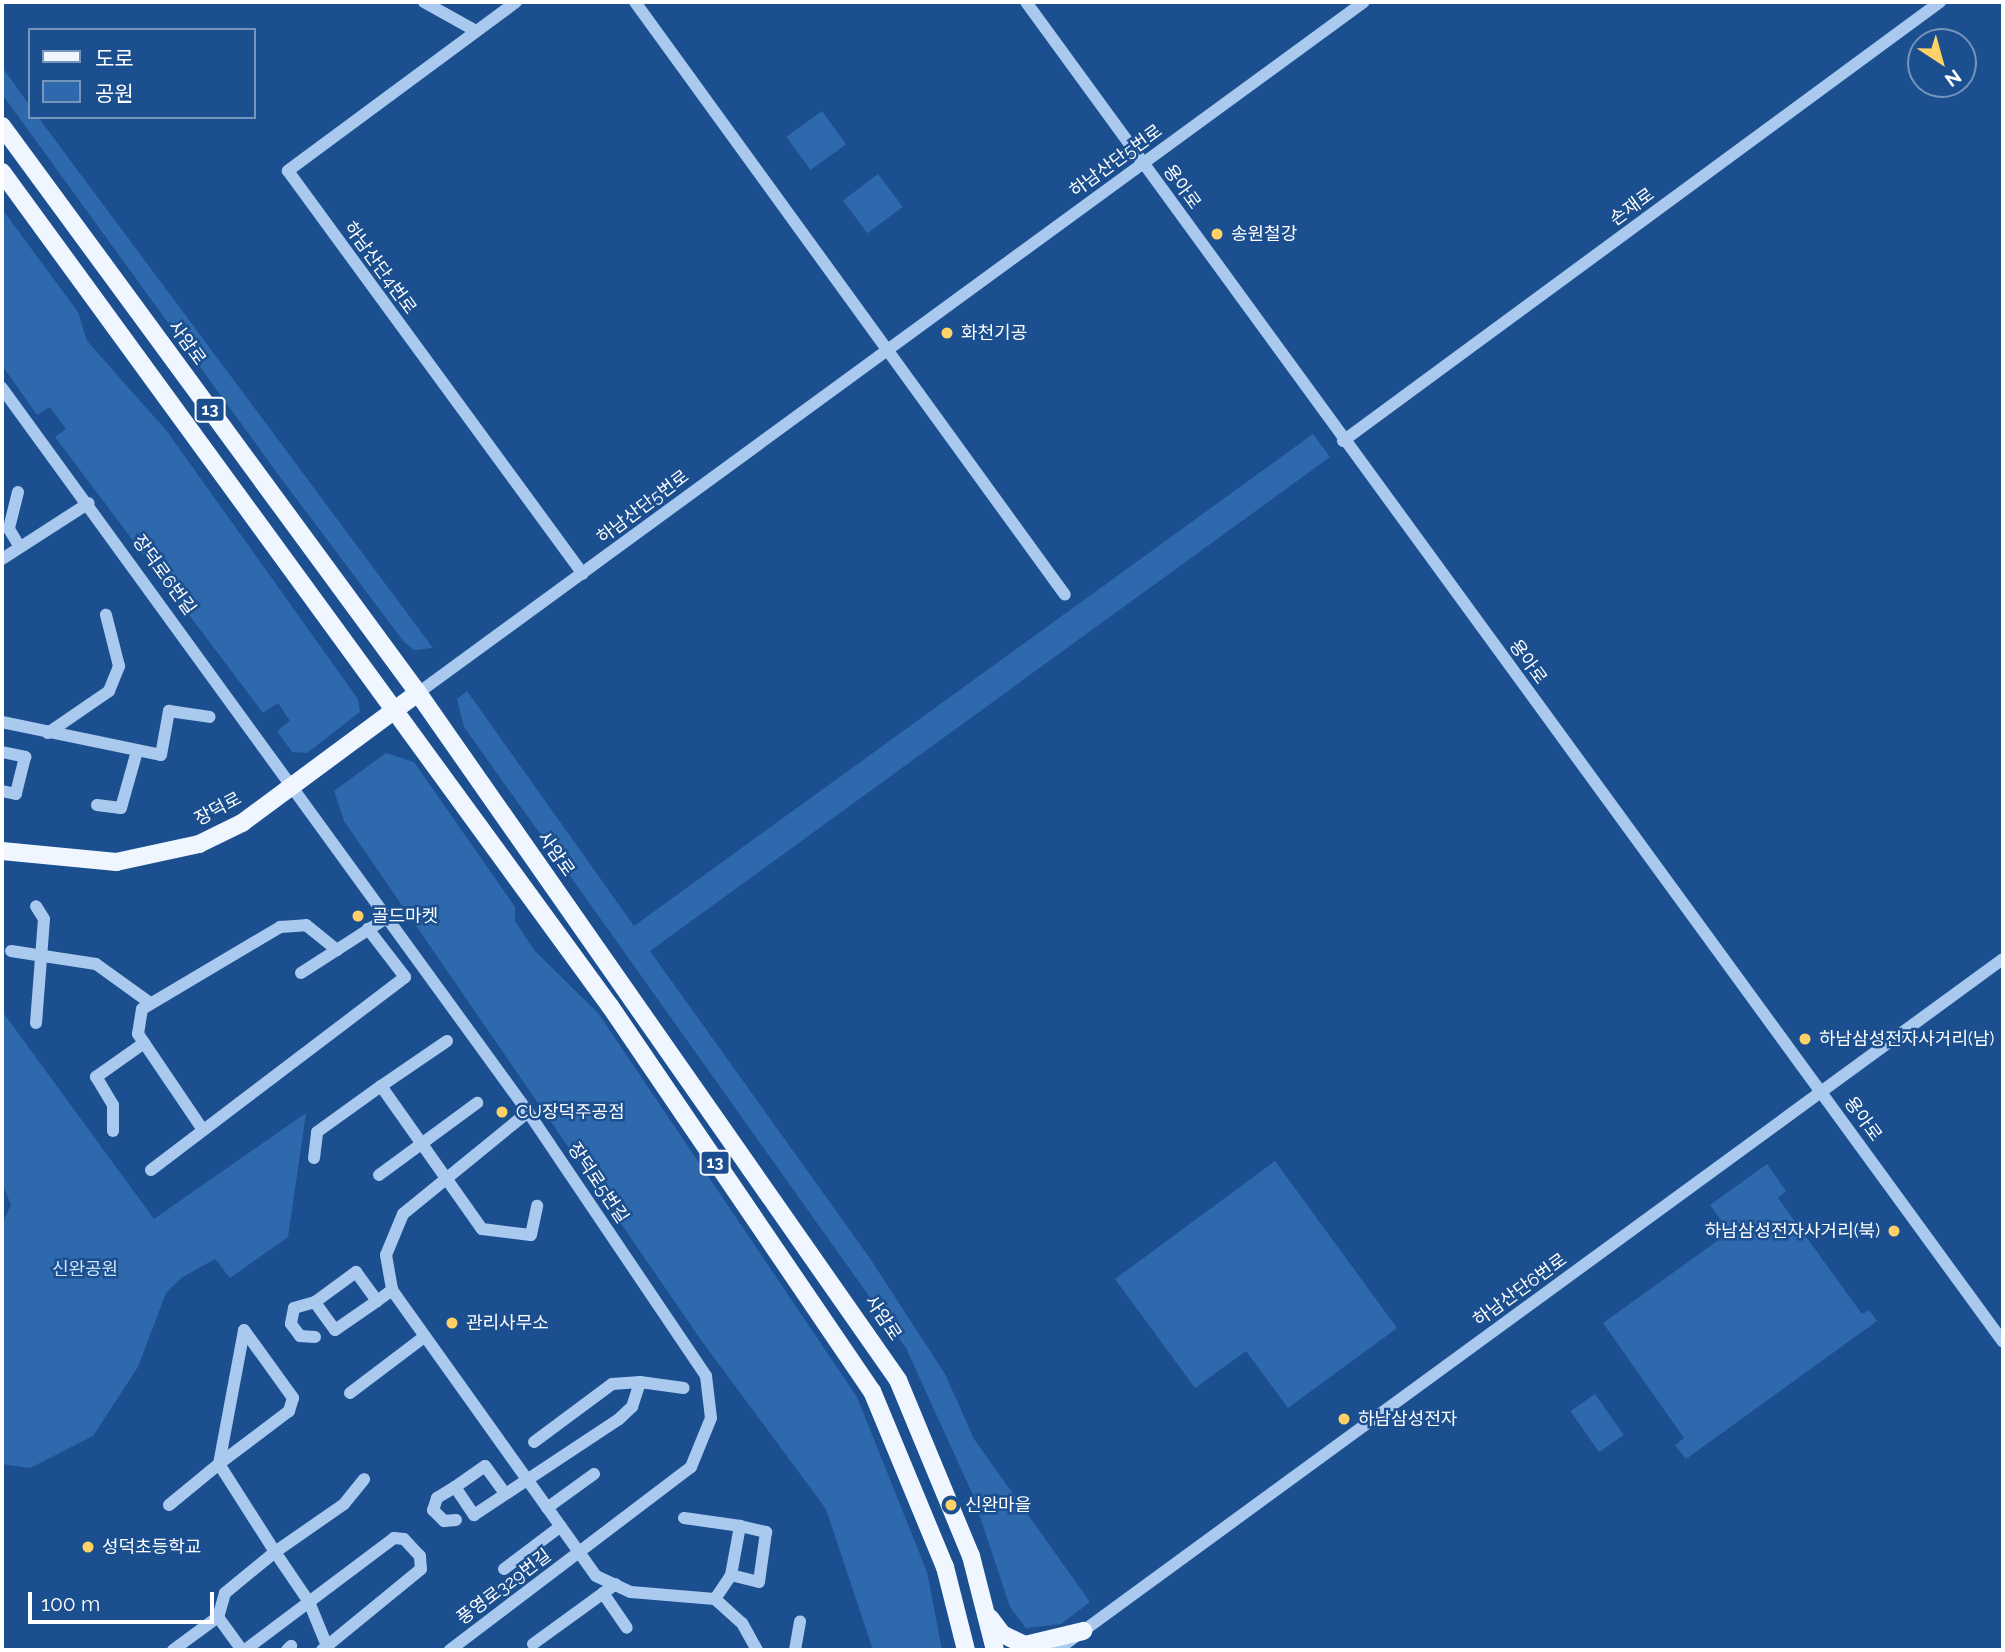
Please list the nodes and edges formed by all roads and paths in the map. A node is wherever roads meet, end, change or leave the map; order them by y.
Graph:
1 (424, 2) edge
2 (516, 2) edge
3 (635, 2) edge
4 (1026, 2) edge
5 (1364, 2) edge
6 (1940, 2) edge
7 (476, 31) junction
8 (2, 126) edge
9 (1143, 163) junction
10 (2, 172) edge
11 (887, 347) junction
12 (2, 388) edge
13 (1343, 441) junction
14 (18, 492) dead end
15 (89, 503) junction
16 (5, 530) edge
17 (20, 547) junction
18 (2, 558) edge
19 (583, 574) junction
20 (1065, 594) dead end
21 (106, 615) dead end
22 (418, 693) junction
23 (397, 710) junction
24 (210, 717) dead end
25 (2, 722) edge
26 (48, 733) junction
27 (137, 751) junction
28 (2, 752) edge
29 (295, 786) junction
30 (2, 791) edge
31 (97, 805) dead end
32 (2, 851) edge
33 (36, 906) dead end
34 (388, 916) junction
35 (368, 929) junction
36 (337, 950) junction
37 (11, 951) dead end
38 (43, 953) junction
39 (2003, 959) edge
40 (301, 973) dead end
41 (150, 1003) junction
42 (36, 1023) dead end
43 (447, 1041) dead end
44 (144, 1043) junction
45 (381, 1086) junction
46 (1822, 1092) junction
47 (477, 1103) dead end
48 (528, 1112) junction
49 (203, 1130) junction
50 (113, 1131) dead end
51 (420, 1145) junction
52 (314, 1157) dead end
53 (151, 1170) dead end
54 (379, 1175) dead end
55 (443, 1176) junction
56 (537, 1206) dead end
57 (391, 1290) junction
58 (315, 1301) junction
59 (377, 1301) junction
60 (315, 1337) dead end
61 (424, 1337) junction
62 (2003, 1342) edge
63 (639, 1382) junction
64 (684, 1388) dead end
65 (350, 1393) dead end
66 (534, 1442) dead end
67 (219, 1464) junction
68 (594, 1474) dead end
69 (525, 1477) junction
70 (364, 1479) dead end
71 (455, 1487) junction
72 (504, 1492) junction
73 (169, 1505) dead end
74 (547, 1508) junction
75 (684, 1518) dead end
76 (456, 1520) dead end
77 (561, 1526) junction
78 (740, 1527) junction
79 (275, 1552) junction
80 (580, 1552) junction
81 (503, 1569) dead end
82 (731, 1575) junction
83 (616, 1584) junction
84 (603, 1593) junction
85 (715, 1599) junction
86 (309, 1602) junction
87 (987, 1615) junction
88 (218, 1618) junction
89 (800, 1621) dead end
90 (627, 1628) dead end
91 (1083, 1631) junction
92 (533, 1644) dead end
93 (324, 1648) edge
94 (173, 1650) edge
95 (244, 1650) edge
96 (450, 1650) edge
97 (757, 1650) edge
98 (795, 1650) edge
99 (966, 1650) edge
100 (995, 1650) edge
101 (1057, 1650) edge
102 (1067, 1650) edge

1 - 7 street
2 - 7 street, 하남산단4번로
3 - 11 street
4 - 9 street, 용아로
5 - 9 street, 하남산단5번로
6 - 13 street, 손재로
7 - 19 street, 하남산단4번로
8 - 22 main road, 사암로 / 13
9 - 11 street, 하남산단5번로
9 - 13 street, 용아로
10 - 23 main road, 13
11 - 19 street, 하남산단5번로
11 - 20 street
12 - 15 street, 장덕로6번길
13 - 46 street, 용아로
14 - 16 street
15 - 17 street
15 - 29 street, 장덕로6번길
16 - 17 street
17 - 18 street
19 - 22 street, 하남산단5번로
21 - 26 street
22 - 23 main road, 장덕로
22 - 87 main road, 사암로 / 13
23 - 29 main road, 장덕로
23 - 99 main road, 13
24 - 27 street
25 - 26 street
26 - 27 street
27 - 31 street
28 - 30 street
29 - 32 main road, 장덕로
29 - 34 street, 장덕로5번길
33 - 38 street
34 - 35 street
34 - 48 street, 장덕로5번길
35 - 36 street
35 - 49 street
36 - 40 street
36 - 41 street
37 - 38 street
38 - 41 street
38 - 42 street
39 - 46 street, 하남산단6번로
41 - 44 street
43 - 45 street
44 - 49 street
44 - 50 street
45 - 51 street
45 - 52 street
46 - 62 street, 용아로
46 - 91 street, 하남산단6번로
47 - 51 street
48 - 55 street
48 - 80 street, 장덕로5번길
49 - 53 street
51 - 54 street
51 - 55 street
55 - 56 street
55 - 57 street
57 - 59 street
57 - 61 street
58 - 59 street
58 - 59 street
58 - 60 street
61 - 65 street
61 - 69 street
63 - 64 street
63 - 66 street
63 - 69 street
67 - 67 street
67 - 73 street
67 - 79 street
68 - 74 street
69 - 72 street
69 - 74 street
70 - 79 street
71 - 72 street
71 - 72 street
71 - 76 street
74 - 77 street
75 - 78 street
77 - 80 street
77 - 81 street
78 - 82 street
78 - 82 street
79 - 86 street
79 - 88 street
80 - 83 street
80 - 96 street, 풍영로329번길
82 - 85 street
83 - 84 street
83 - 85 street
84 - 90 street
84 - 92 street
85 - 97 street
86 - 93 street
86 - 93 street
86 - 95 street
87 - 91 main road
87 - 100 main road, 사암로 / 13
88 - 94 street
88 - 95 street
89 - 98 street
91 - 101 street, 하남산단6번로
91 - 102 street

